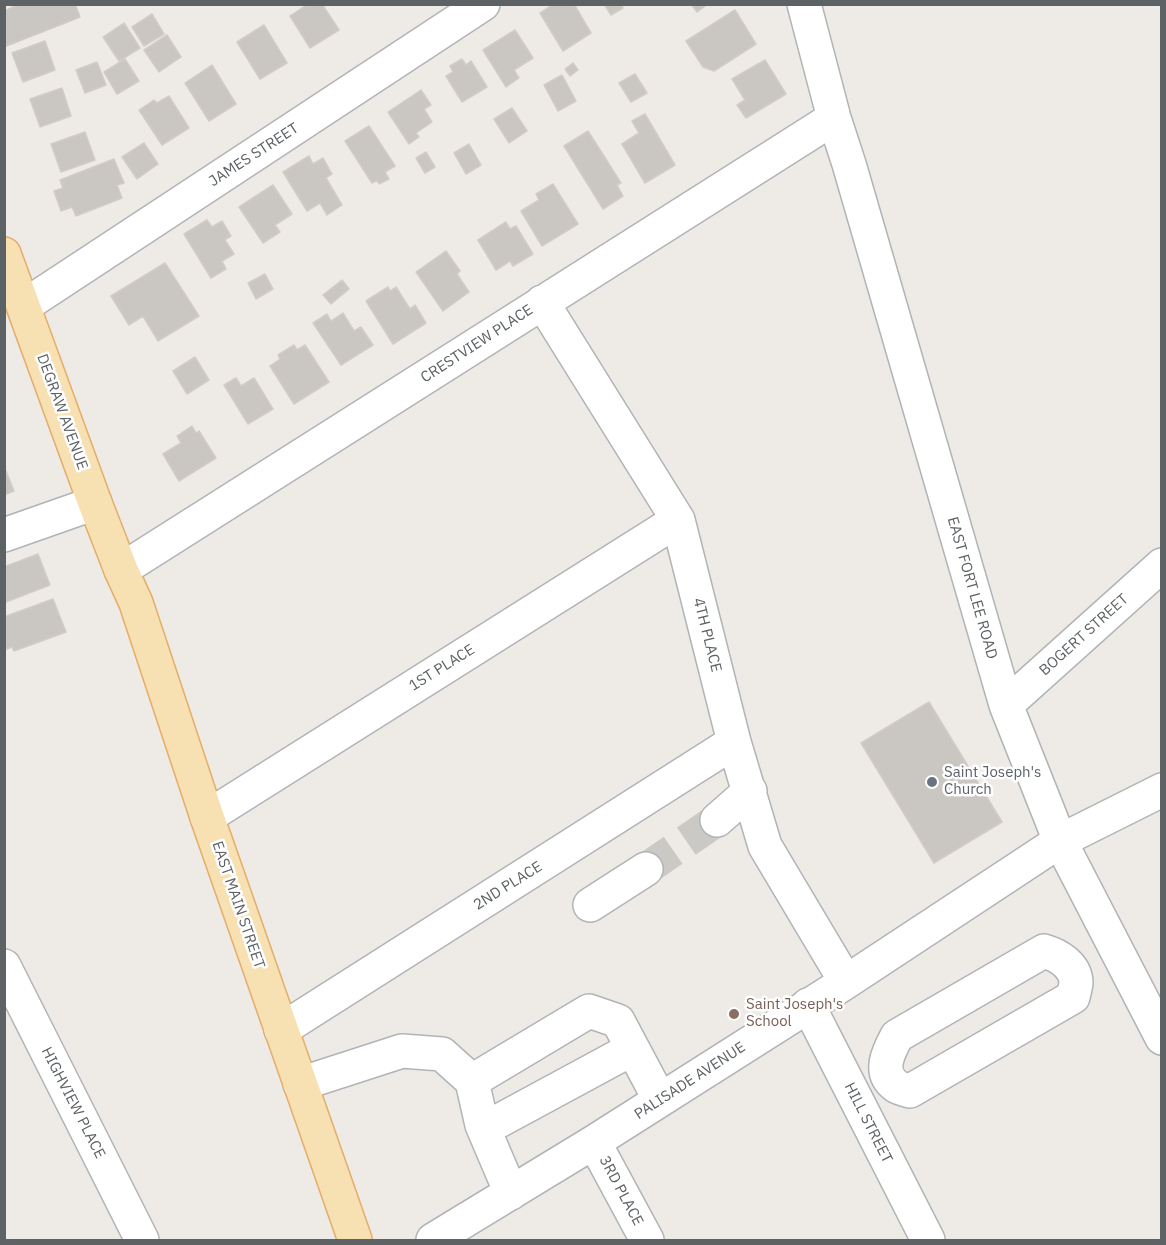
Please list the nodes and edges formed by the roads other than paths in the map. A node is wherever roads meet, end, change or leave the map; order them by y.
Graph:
1 (483, 4) edge
2 (804, 4) edge
3 (834, 118) junction
4 (4, 254) edge
5 (542, 302) junction
6 (24, 306) junction
7 (95, 503) junction
8 (678, 520) junction
9 (4, 535) edge
10 (1161, 565) edge
11 (121, 570) junction
12 (1006, 705) junction
13 (734, 742) junction
14 (1161, 790) edge
15 (750, 791) junction
16 (207, 817) junction
17 (717, 820) tunnel mouth
18 (1060, 841) junction
19 (645, 869) tunnel mouth
20 (590, 905) dead end
21 (1115, 948) junction
22 (4, 966) edge
23 (1070, 966) junction
24 (846, 982) junction
25 (808, 1005) junction
26 (281, 1030) junction
27 (1161, 1038) edge
28 (632, 1049) junction
29 (888, 1075) junction
30 (472, 1081) junction
31 (300, 1084) junction
32 (853, 1092) junction
33 (660, 1100) junction
34 (484, 1129) junction
35 (594, 1142) junction
36 (511, 1193) junction
37 (453, 1235) edge
38 (142, 1240) edge
39 (355, 1240) edge
40 (647, 1240) edge
41 (928, 1240) edge

1 - 6 street, JAMES STREET
2 - 3 street, EAST FORT LEE ROAD
3 - 5 street, CRESTVIEW PLACE
3 - 12 street, EAST FORT LEE ROAD
4 - 6 main road, DEGRAW AVENUE
5 - 8 street, 4TH PLACE
5 - 11 street, CRESTVIEW PLACE
6 - 7 main road, DEGRAW AVENUE
7 - 9 street
7 - 11 main road, DEGRAW AVENUE
8 - 13 street, 4TH PLACE
8 - 16 street, 1ST PLACE
10 - 12 street, BOGERT STREET
11 - 16 main road, EAST MAIN STREET
12 - 18 street, EAST FORT LEE ROAD
13 - 15 street, 4TH PLACE
13 - 26 street, 2ND PLACE
14 - 18 street, PALISADE AVENUE
15 - 17 street
15 - 24 street, 4TH PLACE
16 - 26 main road, EAST MAIN STREET
18 - 21 street, EAST FORT LEE ROAD
18 - 24 street, PALISADE AVENUE
19 - 20 street
21 - 23 street
21 - 27 street, EAST FORT LEE ROAD
22 - 38 street, HIGHVIEW PLACE
23 - 29 street
23 - 29 street
24 - 25 street, PALISADE AVENUE
25 - 32 street, HILL STREET
25 - 33 street, PALISADE AVENUE
26 - 31 main road, EAST MAIN STREET
28 - 30 street
28 - 33 street
28 - 34 street
29 - 32 street
30 - 31 street
30 - 34 street
31 - 39 main road, EAST MAIN STREET
32 - 41 street, HILL STREET
33 - 35 street, PALISADE AVENUE
34 - 36 street
35 - 36 street, PALISADE AVENUE
35 - 40 street, 3RD PLACE
36 - 37 street, PALISADE AVENUE

